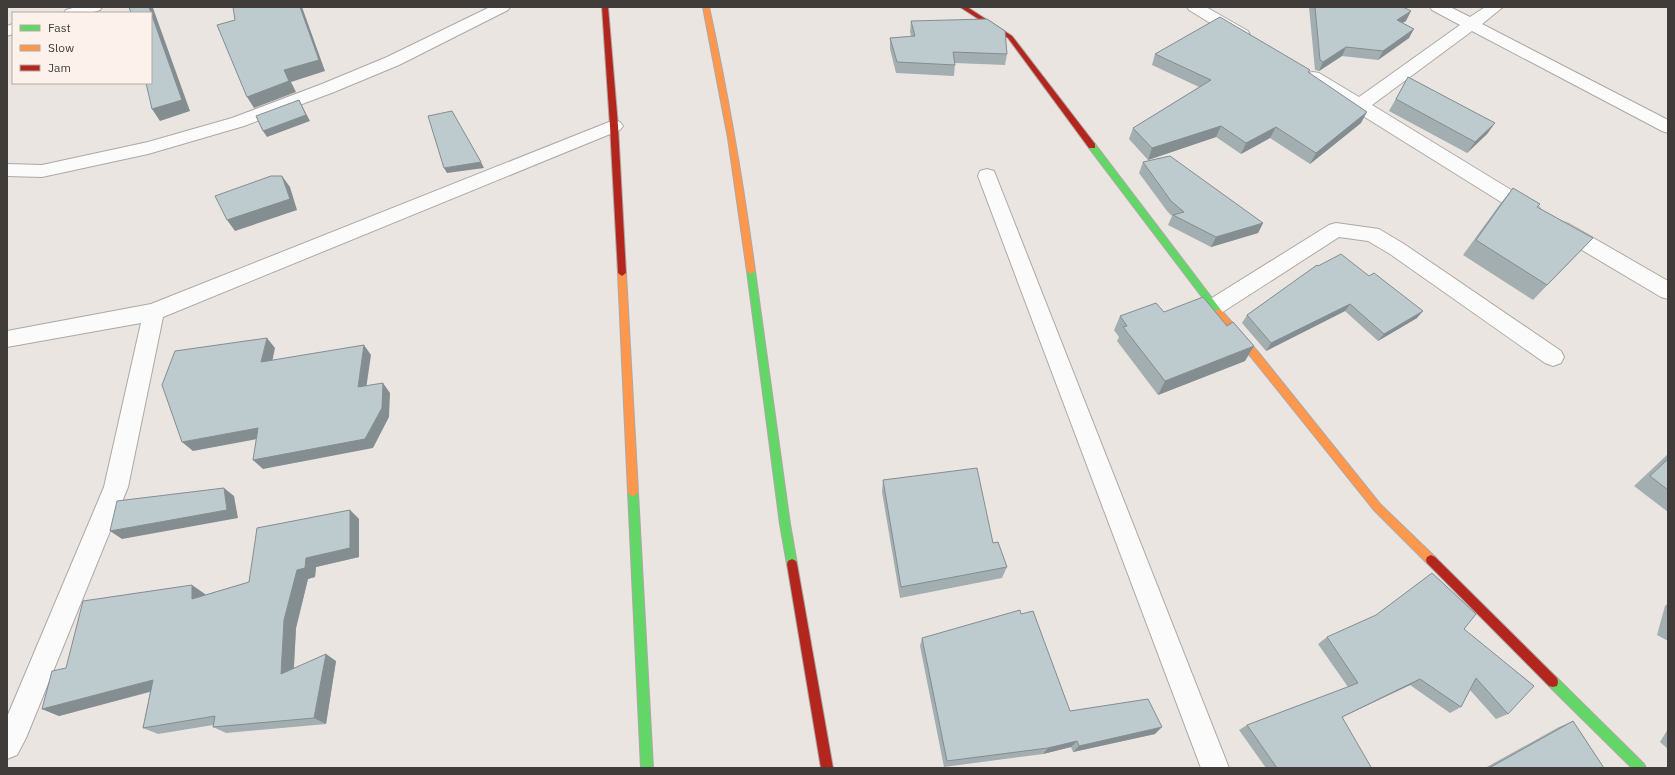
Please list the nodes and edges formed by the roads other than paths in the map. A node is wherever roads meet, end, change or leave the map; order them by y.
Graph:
1 (94, 7) edge
2 (502, 7) edge
3 (605, 7) edge
4 (706, 7) edge
5 (963, 7) edge
6 (1195, 7) edge
7 (1438, 7) edge
8 (1495, 7) edge
9 (76, 12) edge
10 (1470, 24) junction
11 (1254, 42) edge
12 (1301, 70) edge
13 (1360, 105) junction
14 (614, 126) junction
15 (1668, 127) edge
16 (7, 170) edge
17 (987, 176) dead end
18 (1668, 291) edge
19 (1214, 307) junction
20 (154, 312) junction
21 (7, 339) edge
22 (1553, 357) dead end
23 (10, 733) edge
24 (647, 768) edge
25 (827, 768) edge
26 (1215, 768) edge
27 (1640, 768) edge

1 - 9 street
2 - 16 street
3 - 14 street
4 - 25 street
5 - 19 street
6 - 11 street
7 - 10 street
8 - 10 street
10 - 13 street
10 - 15 street
12 - 13 street
13 - 18 street
14 - 20 street
14 - 24 street
17 - 26 street
19 - 22 street
19 - 27 street
20 - 21 street
20 - 23 street

